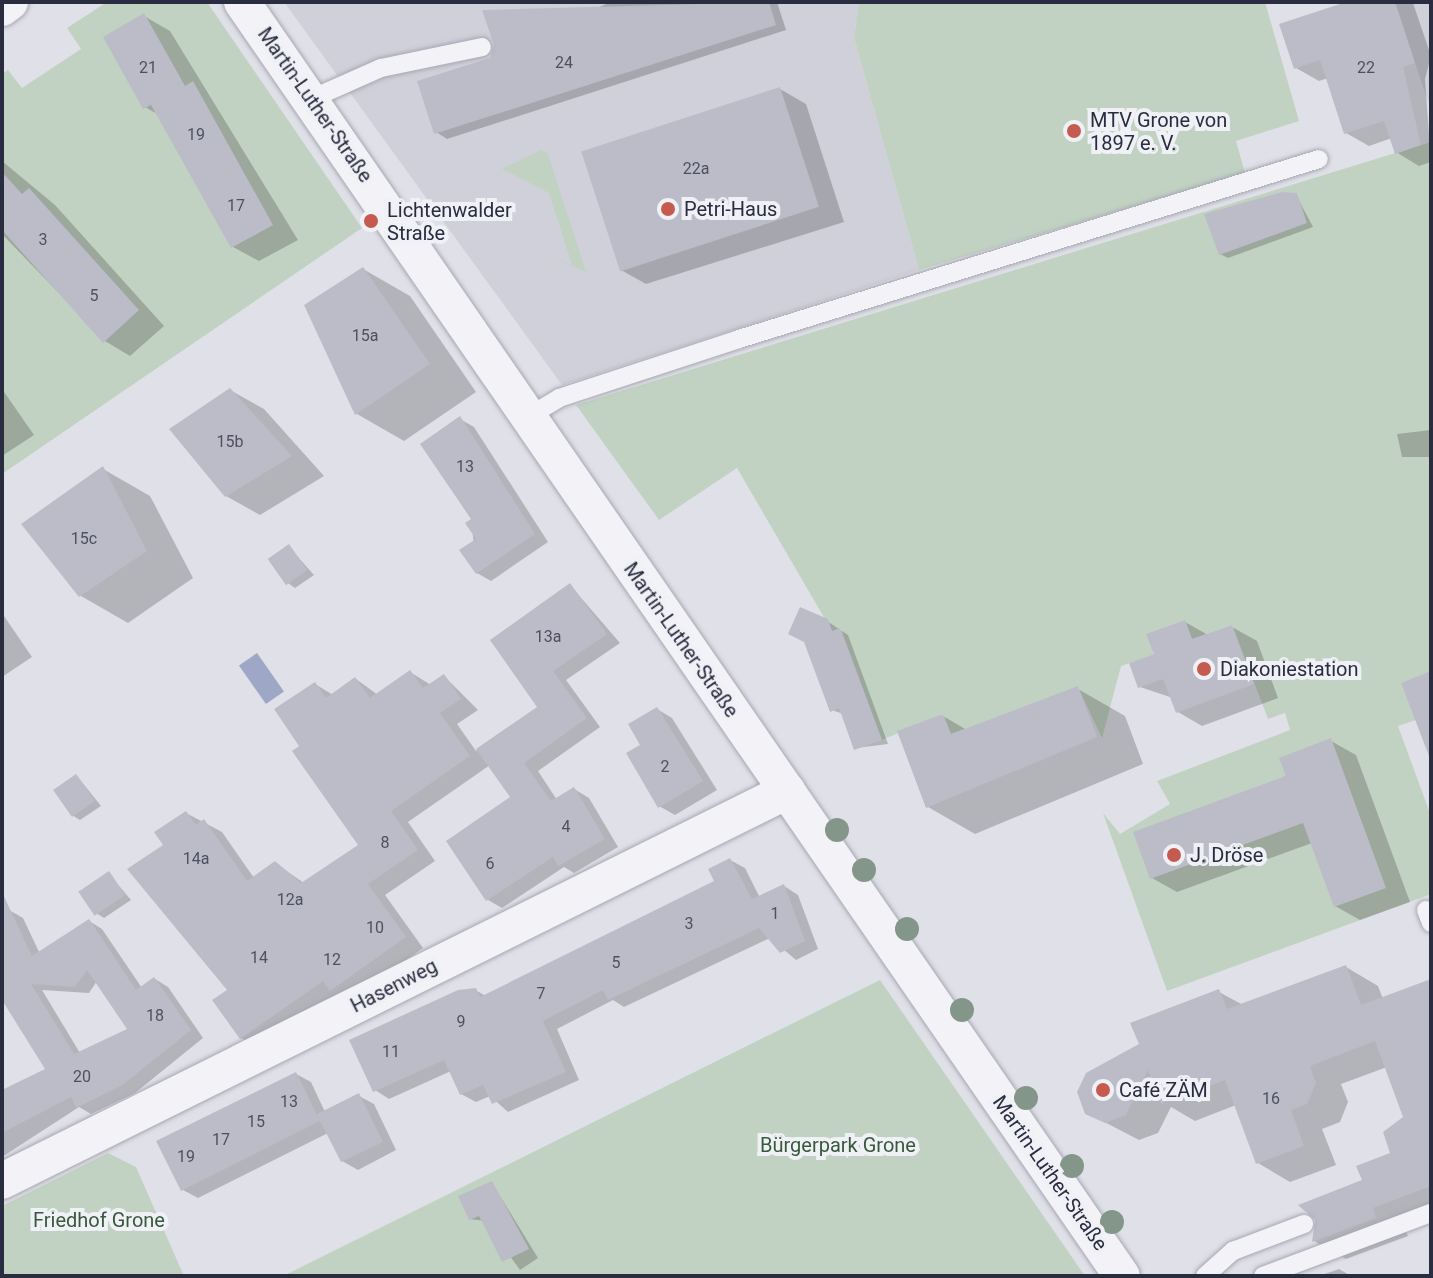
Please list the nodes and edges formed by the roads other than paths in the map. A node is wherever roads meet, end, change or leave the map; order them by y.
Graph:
1 (10, 2) edge
2 (242, 2) edge
3 (2, 8) edge
4 (482, 47) dead end
5 (311, 99) junction
6 (1319, 159) dead end
7 (526, 418) junction
8 (787, 791) junction
9 (2, 1181) edge
10 (1431, 1213) edge
11 (1304, 1224) dead end
12 (1122, 1276) edge
13 (1205, 1276) edge
14 (1263, 1276) edge

1 - 3 street
2 - 5 street, Martin-Luther-Straße
4 - 5 lane
5 - 7 street, Martin-Luther-Straße
6 - 7 lane
7 - 8 street, Martin-Luther-Straße
8 - 9 street, Hasenweg
8 - 12 street, Martin-Luther-Straße
10 - 14 lane
11 - 13 lane

